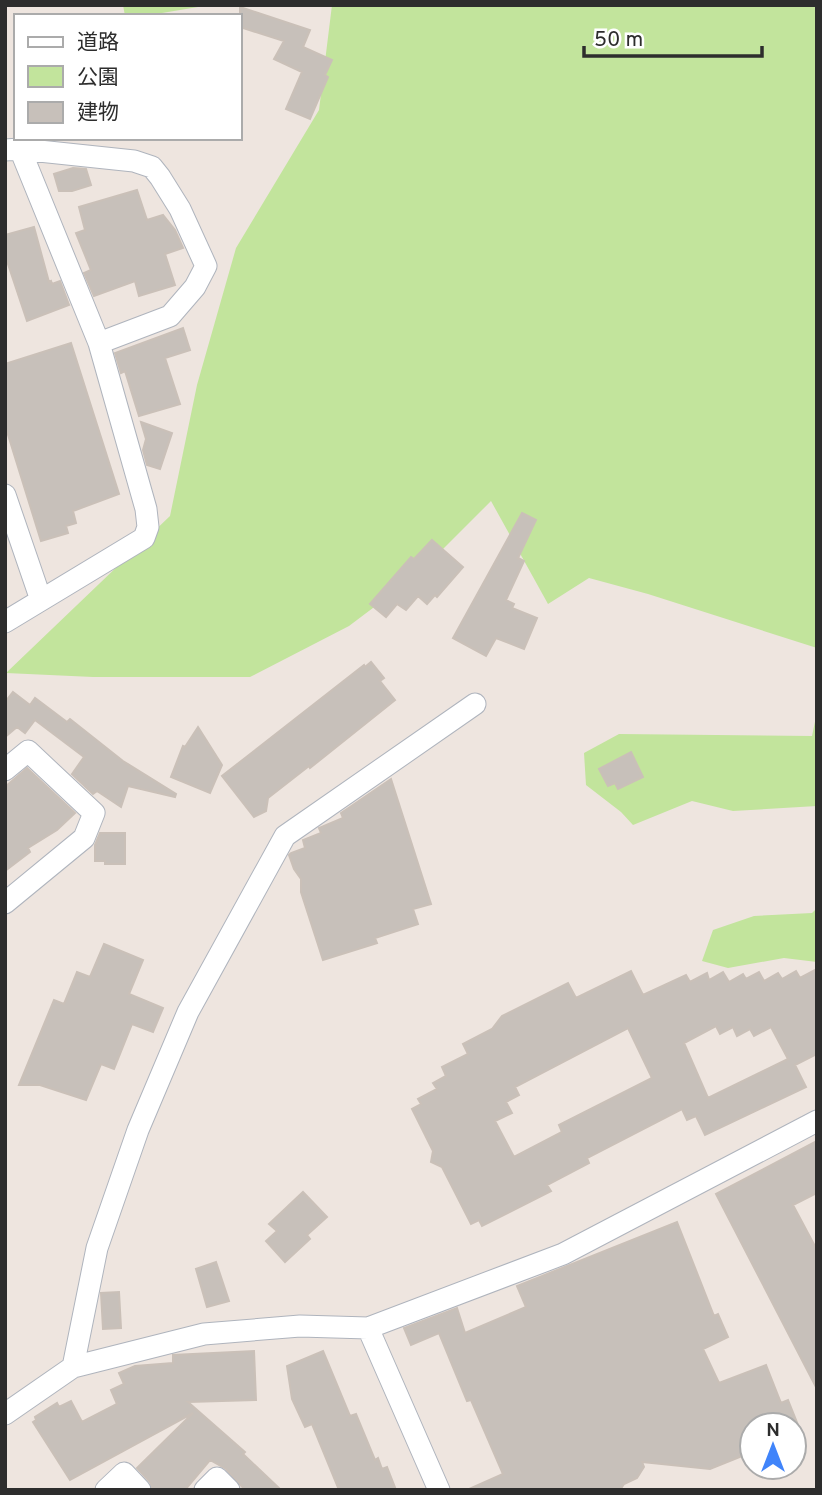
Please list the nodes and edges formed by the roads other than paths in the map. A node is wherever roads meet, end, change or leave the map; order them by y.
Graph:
1 (13, 149) edge
2 (99, 343) junction
3 (5, 495) edge
4 (41, 600) junction
5 (5, 622) edge
6 (475, 704) dead end
7 (5, 770) edge
8 (5, 903) edge
9 (817, 1121) edge
10 (368, 1328) junction
11 (73, 1367) junction
12 (5, 1413) edge
13 (106, 1490) edge
14 (139, 1490) edge
15 (205, 1490) edge
16 (229, 1490) edge
17 (439, 1490) edge

1 - 2 street
1 - 2 street
2 - 4 street
3 - 4 street
4 - 5 street
6 - 11 street
7 - 8 street
9 - 10 street
10 - 11 street
10 - 17 street
11 - 12 street
13 - 14 street
15 - 16 street

